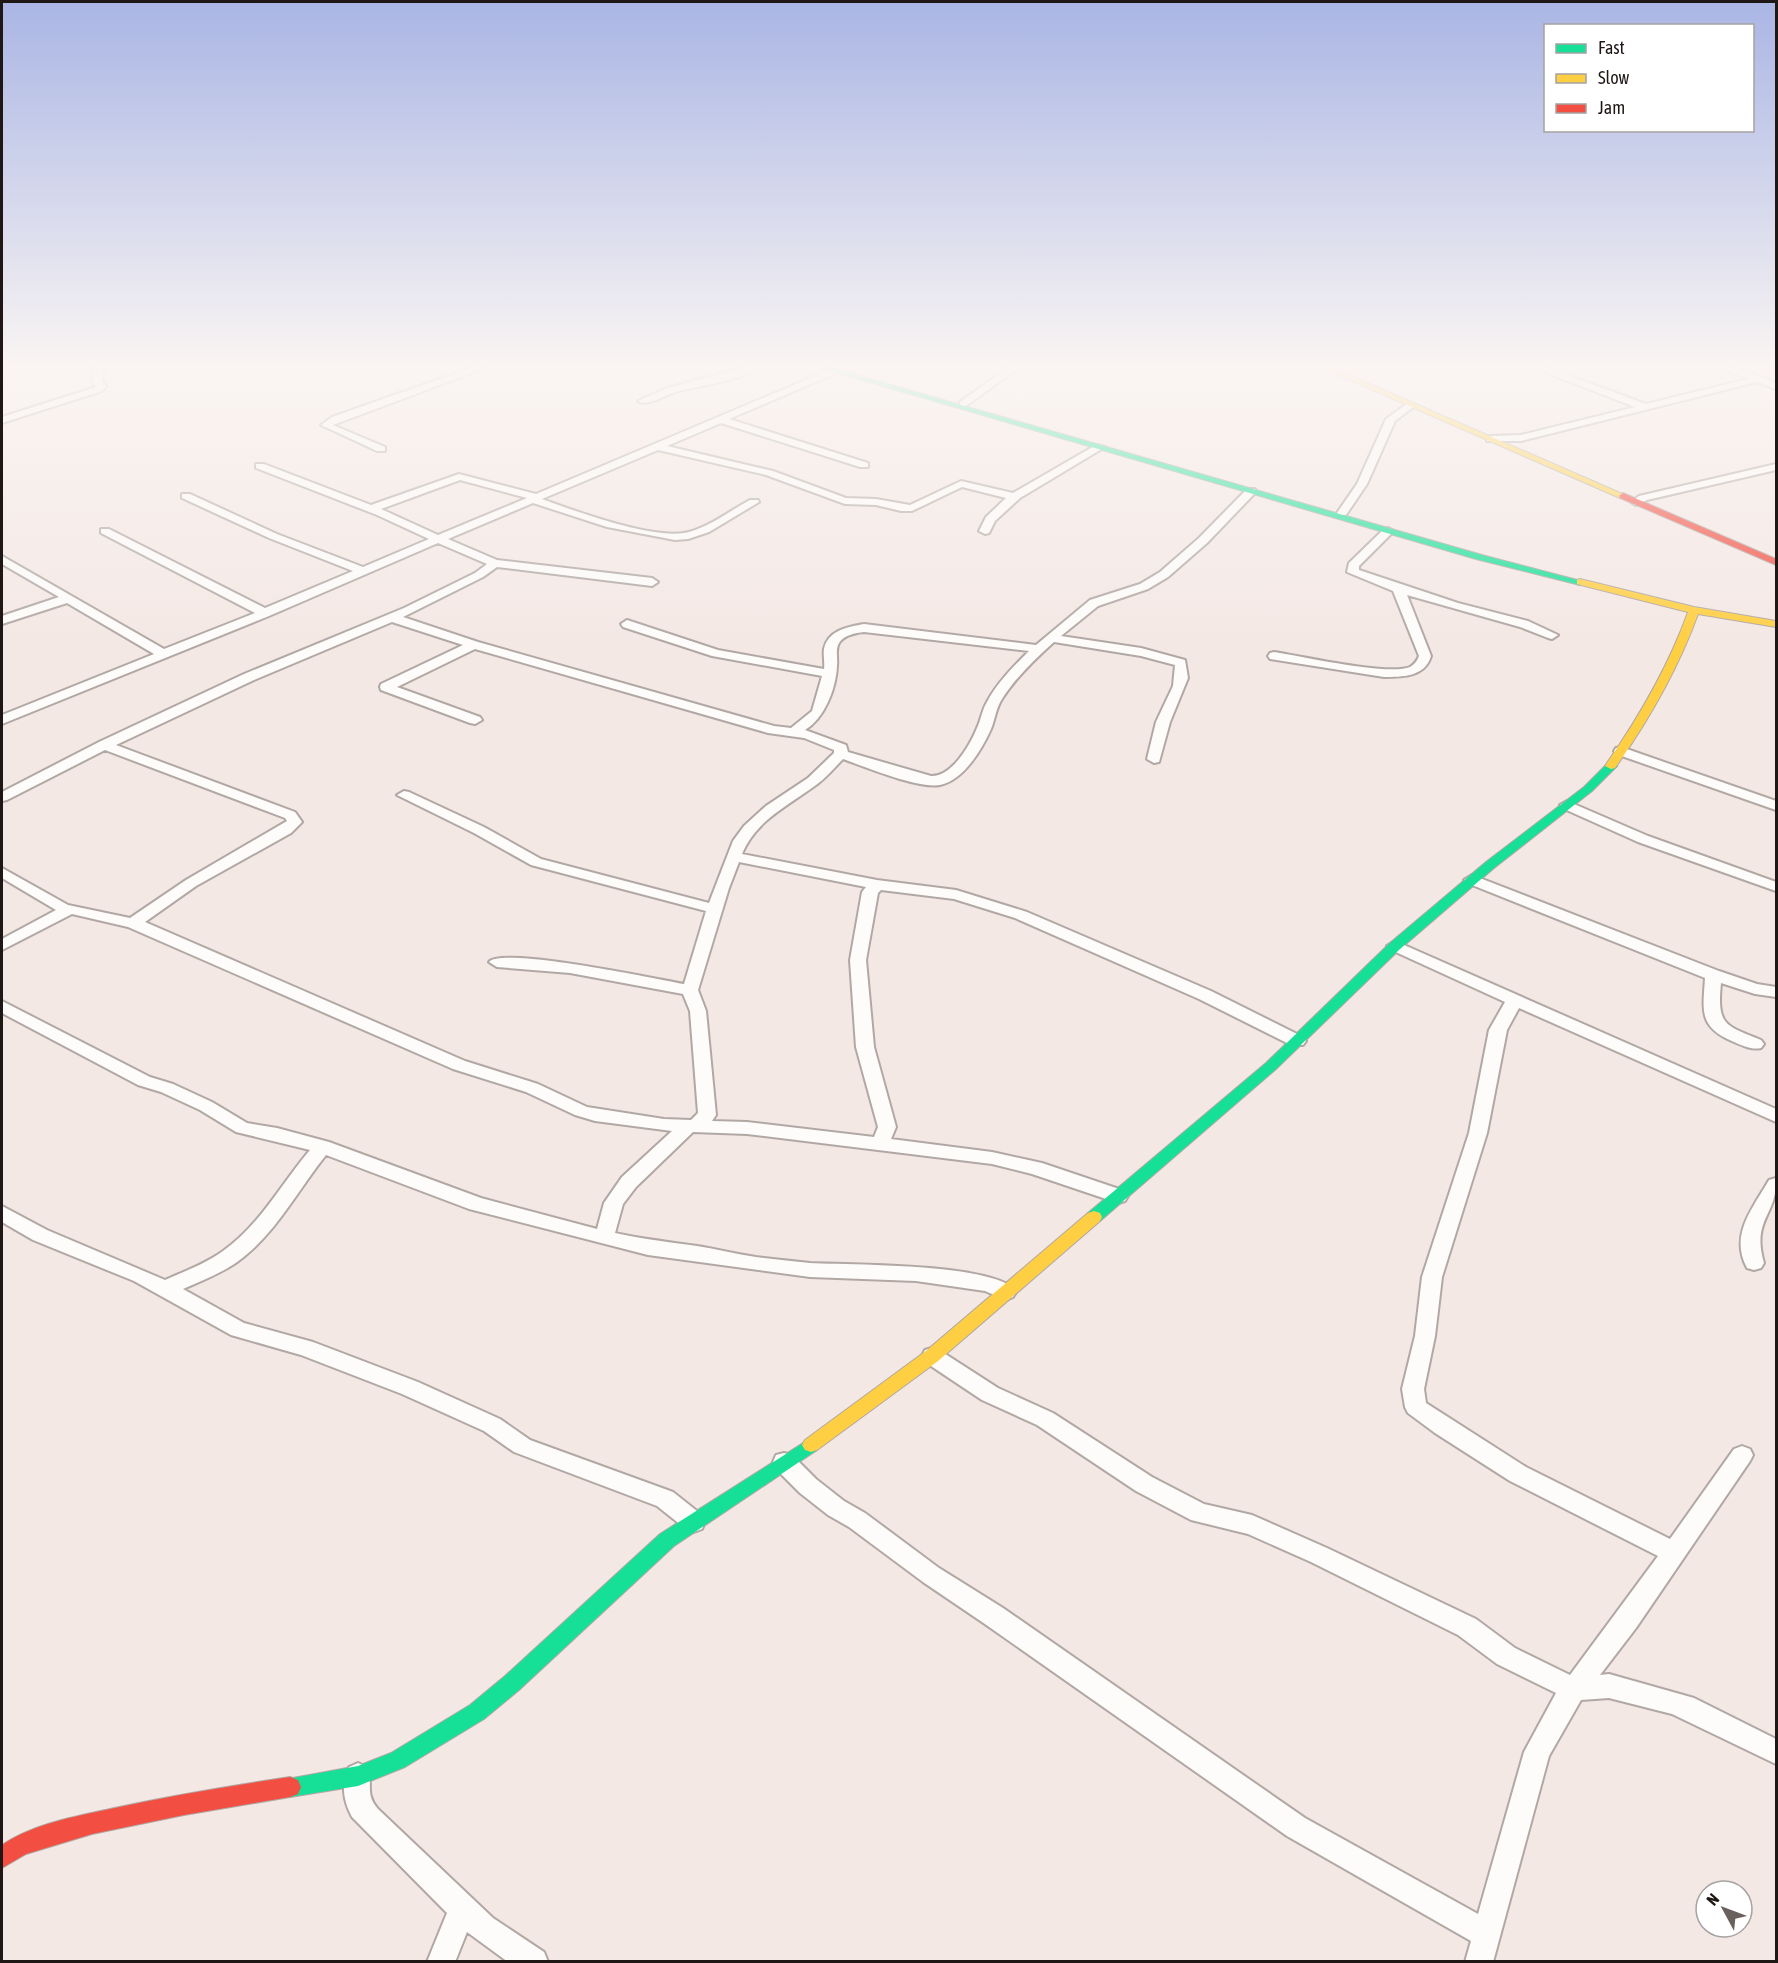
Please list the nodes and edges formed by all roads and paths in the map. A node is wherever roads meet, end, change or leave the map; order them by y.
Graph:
1 (626, 459) edge
2 (709, 459) edge
3 (844, 459) edge
4 (1079, 459) edge
5 (1140, 459) edge
6 (1150, 459) edge
7 (1373, 459) edge
8 (1535, 459) edge
9 (864, 465) dead end
10 (260, 466) dead end
11 (1776, 467) edge
12 (1251, 491) junction
13 (186, 496) dead end
14 (1012, 496) junction
15 (534, 498) junction
16 (754, 502) dead end
17 (1636, 502) junction
18 (371, 509) junction
19 (1342, 513) junction
20 (105, 531) dead end
21 (985, 531) dead end
22 (1388, 531) junction
23 (438, 538) junction
24 (2, 559) edge
25 (495, 562) junction
26 (1776, 562) edge
27 (363, 571) junction
28 (652, 582) dead end
29 (1398, 589) junction
30 (66, 599) junction
31 (1694, 610) junction
32 (265, 613) junction
33 (393, 618) junction
34 (2, 620) edge
35 (1776, 622) edge
36 (627, 624) dead end
37 (1552, 635) dead end
38 (1052, 638) junction
39 (474, 645) junction
40 (1040, 650) junction
41 (163, 654) junction
42 (1274, 656) dead end
43 (830, 674) junction
44 (2, 720) edge
45 (476, 720) dead end
46 (795, 731) junction
47 (104, 745) junction
48 (1621, 751) junction
49 (841, 754) junction
50 (1154, 759) dead end
51 (404, 795) dead end
52 (2, 797) edge
53 (1567, 805) junction
54 (1776, 806) edge
55 (734, 857) junction
56 (2, 872) edge
57 (1472, 880) junction
58 (877, 885) junction
59 (1776, 887) edge
60 (717, 903) junction
61 (66, 910) junction
62 (133, 923) junction
63 (2, 945) edge
64 (1395, 946) junction
65 (497, 963) dead end
66 (1713, 975) junction
67 (690, 990) junction
68 (1776, 992) edge
69 (1514, 1001) junction
70 (2, 1006) edge
71 (1297, 1041) junction
72 (1755, 1044) dead end
73 (1776, 1116) edge
74 (692, 1126) junction
75 (880, 1145) junction
76 (322, 1147) junction
77 (1776, 1185) edge
78 (1118, 1196) junction
79 (2, 1213) edge
80 (604, 1238) junction
81 (1754, 1263) dead end
82 (166, 1288) junction
83 (1006, 1292) junction
84 (932, 1356) junction
85 (1742, 1455) dead end
86 (784, 1462) junction
87 (694, 1522) junction
88 (1673, 1552) junction
89 (1575, 1689) junction
90 (1776, 1752) edge
91 (358, 1776) junction
92 (2, 1857) edge
93 (464, 1911) junction
94 (1486, 1934) junction
95 (441, 1962) edge
96 (534, 1962) edge
97 (1479, 1962) edge

1 - 15 street
2 - 14 street
3 - 9 street
4 - 14 street
5 - 12 main road
6 - 19 main road
7 - 19 street
8 - 17 main road
10 - 18 street
11 - 17 street
12 - 22 main road
12 - 38 street
13 - 27 street
14 - 21 street
15 - 16 street
15 - 18 street
15 - 23 street
17 - 26 main road
18 - 23 street
19 - 35 main road
20 - 32 street
22 - 29 street
22 - 31 main road
23 - 25 street
23 - 27 street
24 - 30 street
25 - 28 street
25 - 33 street
27 - 32 street
29 - 37 street
29 - 42 street
30 - 34 street
30 - 41 street
31 - 35 main road
31 - 48 main road
32 - 41 street
33 - 39 street
33 - 47 street
36 - 43 street
38 - 40 street
38 - 50 street
39 - 45 street
39 - 46 street
40 - 43 street
40 - 49 street
41 - 44 street
43 - 46 street
46 - 49 street
47 - 52 street
47 - 62 street
48 - 53 main road
48 - 54 street
49 - 55 street
51 - 60 street
53 - 57 main road
53 - 59 street
55 - 58 street
55 - 60 street
56 - 61 street
57 - 64 main road
57 - 66 street
58 - 71 street
58 - 75 street
60 - 67 street
61 - 62 street
61 - 63 street
62 - 74 street
64 - 69 street
64 - 71 main road
65 - 67 street
66 - 68 street
66 - 72 street
67 - 74 street
69 - 73 street
69 - 88 street
70 - 76 street
71 - 78 main road
74 - 75 street
74 - 80 street
75 - 78 street
76 - 80 street
76 - 82 street
77 - 81 street
78 - 83 main road
79 - 82 street
80 - 83 street
82 - 87 street
83 - 84 main road
84 - 86 main road
84 - 89 street
85 - 88 street
86 - 87 main road
86 - 94 street
87 - 91 main road
88 - 89 street
89 - 90 street
89 - 94 street
91 - 92 main road
91 - 93 street
93 - 95 street
93 - 96 street
94 - 97 street

